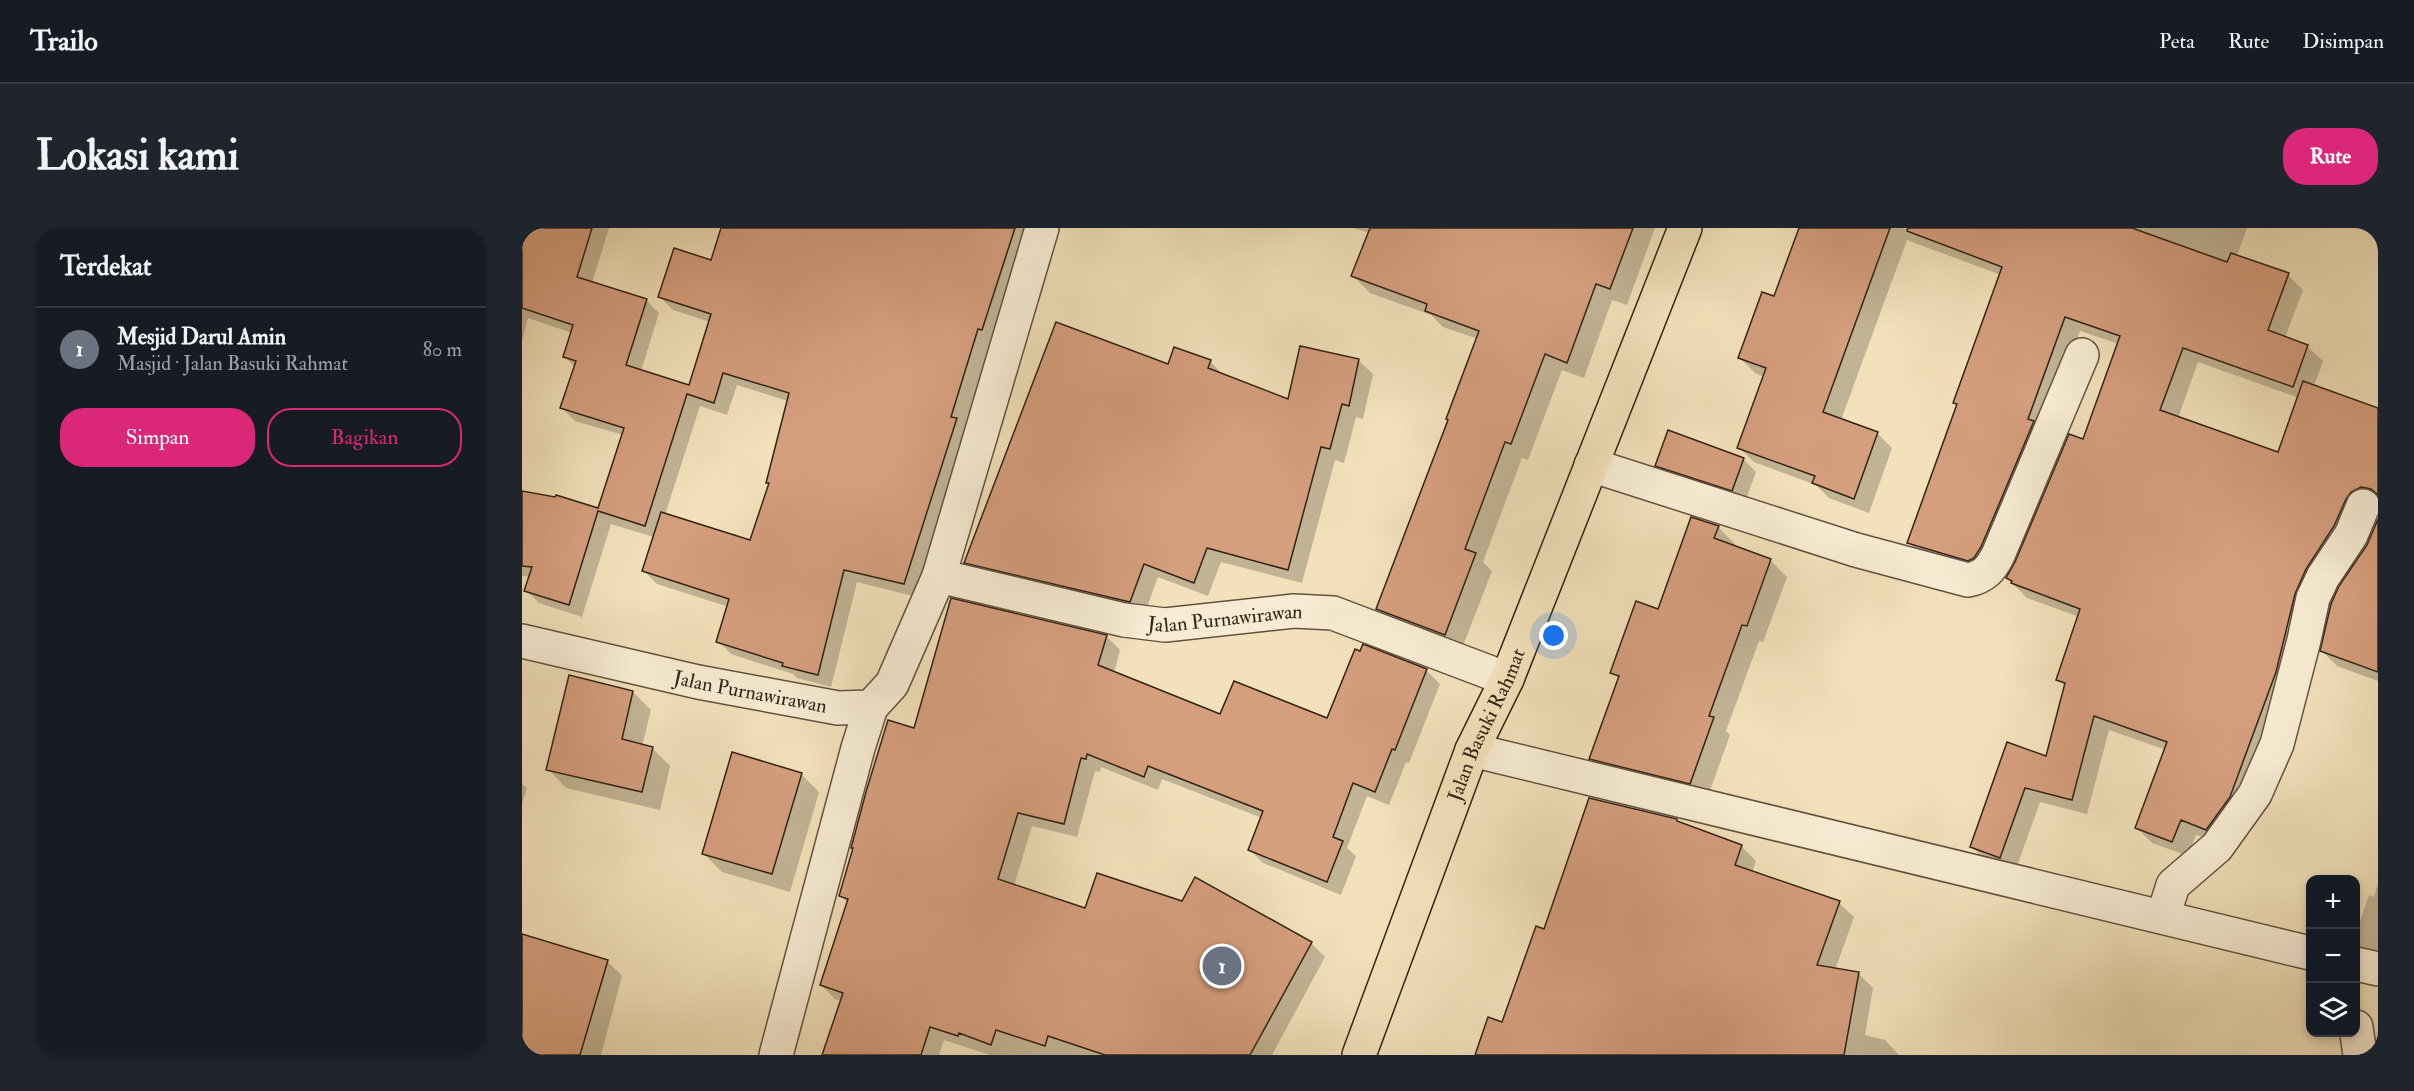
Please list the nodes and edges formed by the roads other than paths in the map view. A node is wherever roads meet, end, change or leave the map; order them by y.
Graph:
1 (1042, 228) edge
2 (1685, 228) edge
3 (2082, 356) dead end
4 (1591, 465) junction
5 (2363, 506) dead end
6 (939, 576) junction
7 (522, 641) edge
8 (1507, 679) junction
9 (871, 707) junction
10 (1472, 750) junction
11 (2163, 917) junction
12 (2306, 952) edge
13 (2360, 965) edge
14 (2378, 969) edge
15 (2357, 1037) edge
16 (776, 1055) edge
17 (1359, 1055) edge
18 (2360, 1055) edge

1 - 6 street
2 - 4 highway, Jalan Basuki Rahmat
3 - 4 street
4 - 8 highway, Jalan Basuki Rahmat
5 - 11 street
6 - 8 street, Jalan Purnawirawan
6 - 9 street
7 - 9 street, Jalan Purnawirawan
8 - 10 highway, Jalan Basuki Rahmat
9 - 16 street
10 - 11 street
10 - 17 highway, Jalan Basuki Rahmat
11 - 12 street
13 - 14 street
15 - 18 street

